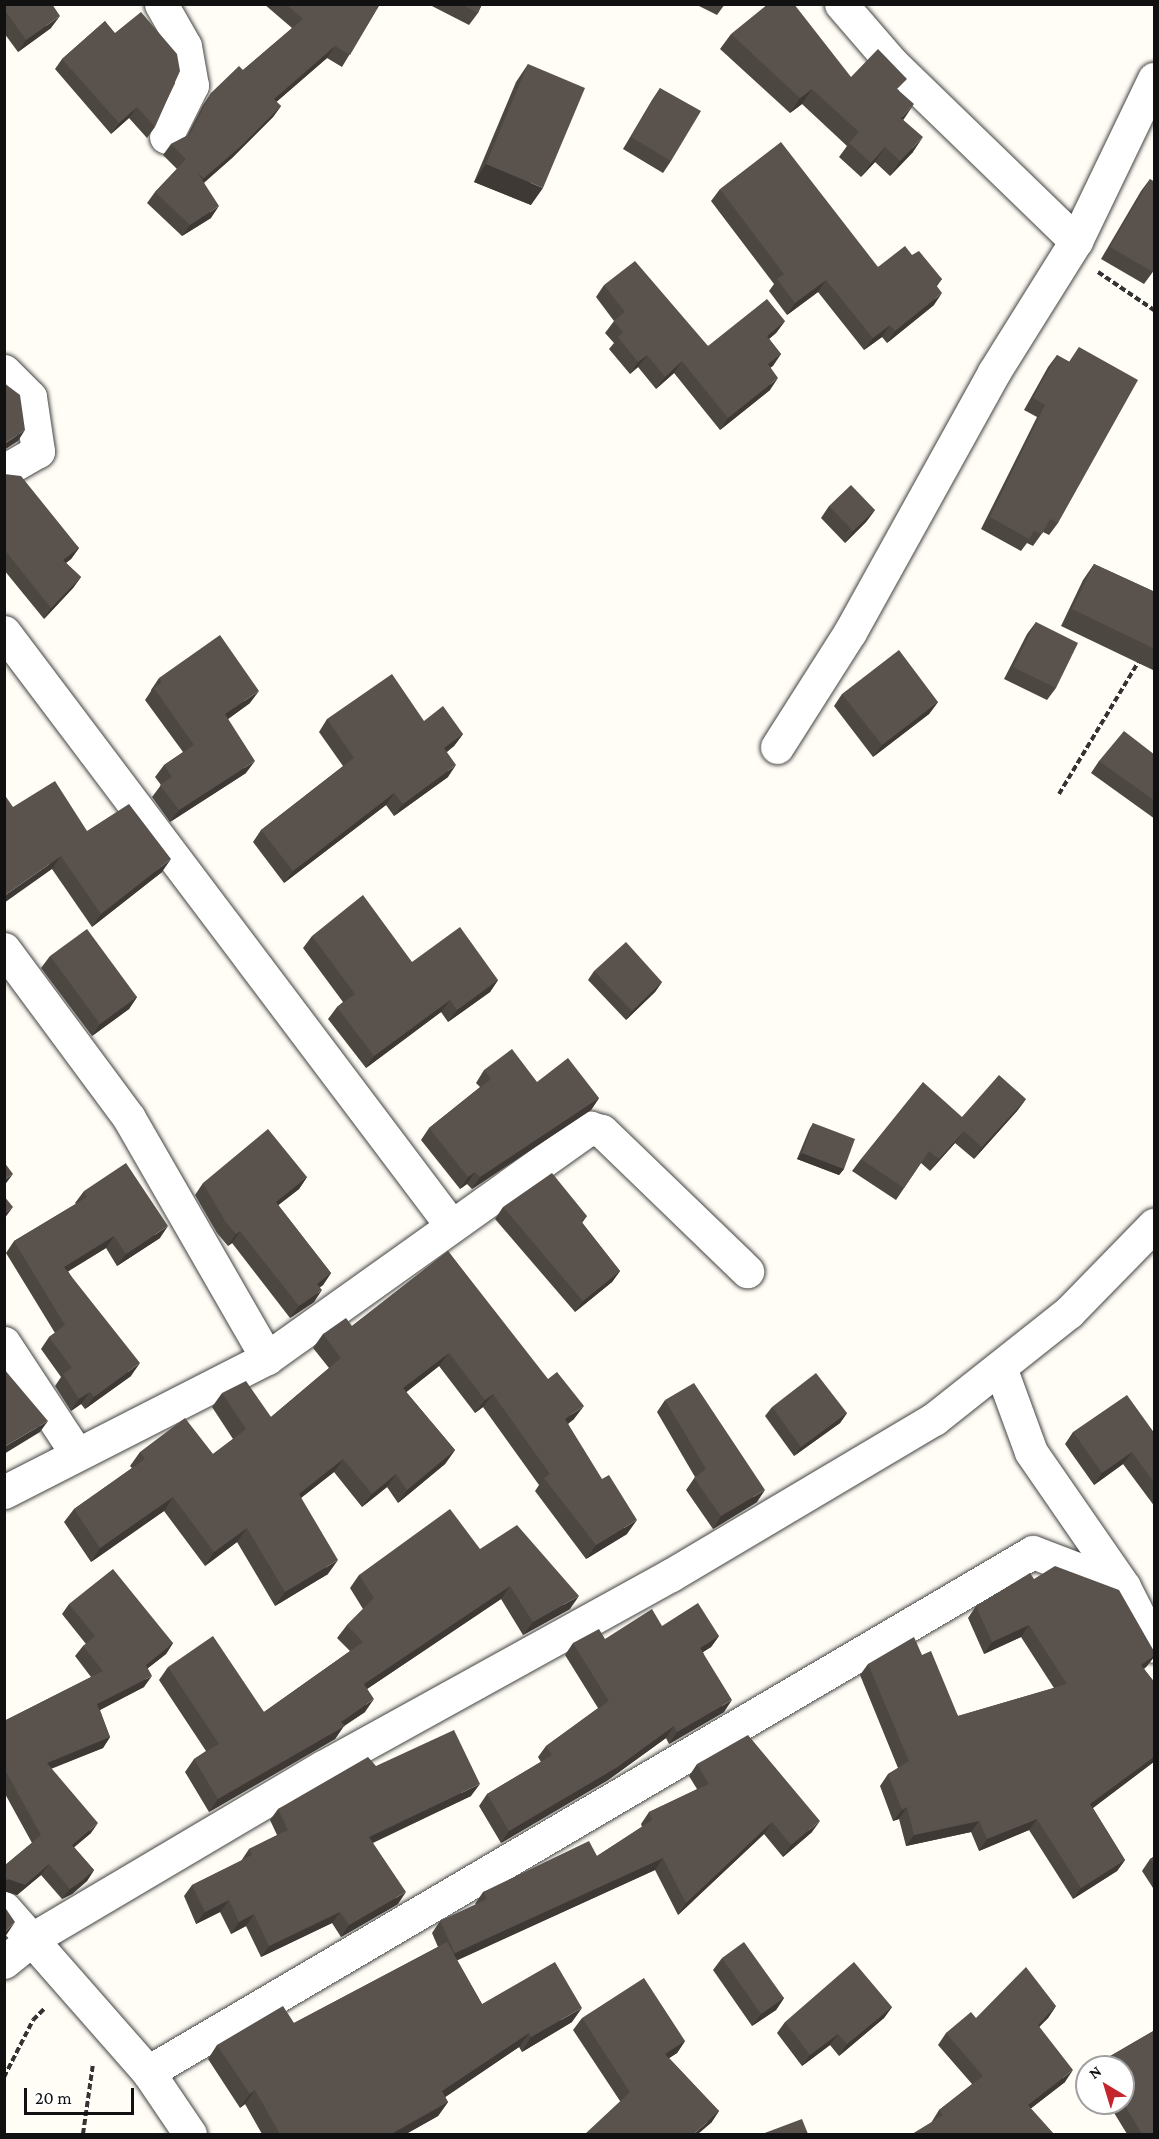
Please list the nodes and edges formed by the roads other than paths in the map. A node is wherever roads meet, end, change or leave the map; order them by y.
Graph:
1 (161, 4) edge
2 (841, 4) edge
3 (1155, 79) edge
4 (166, 137) dead end
5 (1076, 241) junction
6 (4, 371) edge
7 (4, 471) edge
8 (4, 632) edge
9 (777, 747) dead end
10 (4, 949) edge
11 (451, 1225) junction
12 (1155, 1225) edge
13 (747, 1271) dead end
14 (4, 1343) edge
15 (267, 1358) junction
16 (1001, 1370) junction
17 (75, 1451) junction
18 (4, 1492) edge
19 (1124, 1587) junction
20 (1155, 1646) edge
21 (4, 1908) edge
22 (32, 1939) junction
23 (4, 1962) edge
24 (147, 2072) junction
25 (190, 2134) edge

1 - 4 street
2 - 5 street
3 - 5 street
5 - 9 street
6 - 7 street
8 - 11 street
10 - 15 street
11 - 13 street
11 - 15 street
12 - 16 street
14 - 17 street
15 - 17 street
16 - 19 street
16 - 22 street
17 - 18 street
19 - 20 street
19 - 24 street
21 - 22 street
22 - 23 street
22 - 24 street
24 - 25 street

